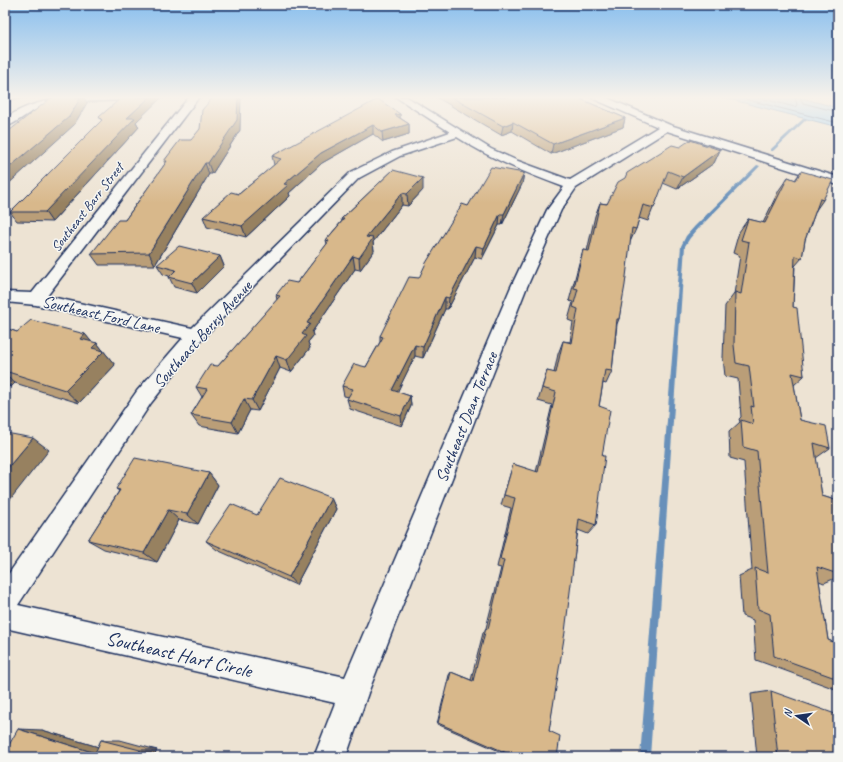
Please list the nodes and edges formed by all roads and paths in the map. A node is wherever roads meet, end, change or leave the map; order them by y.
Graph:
1 (166, 133) edge
2 (458, 133) joint
3 (657, 133) edge
4 (684, 133) edge
5 (838, 181) edge
6 (571, 185) junction
7 (5, 297) edge
8 (36, 299) junction
9 (196, 335) junction
10 (5, 600) edge
11 (5, 615) edge
12 (353, 693) junction
13 (330, 757) edge

1 - 8 street, Southeast Barr Street
2 - 6 street
2 - 9 street, Southeast Berry Avenue
3 - 6 street, Southeast Dean Terrace
4 - 5 street
6 - 12 street, Southeast Dean Terrace
7 - 8 street, Southeast Ford Lane
8 - 9 street, Southeast Ford Lane
9 - 10 street, Southeast Berry Avenue
11 - 12 street, Southeast Hart Circle
12 - 13 street, Southeast Dean Terrace

